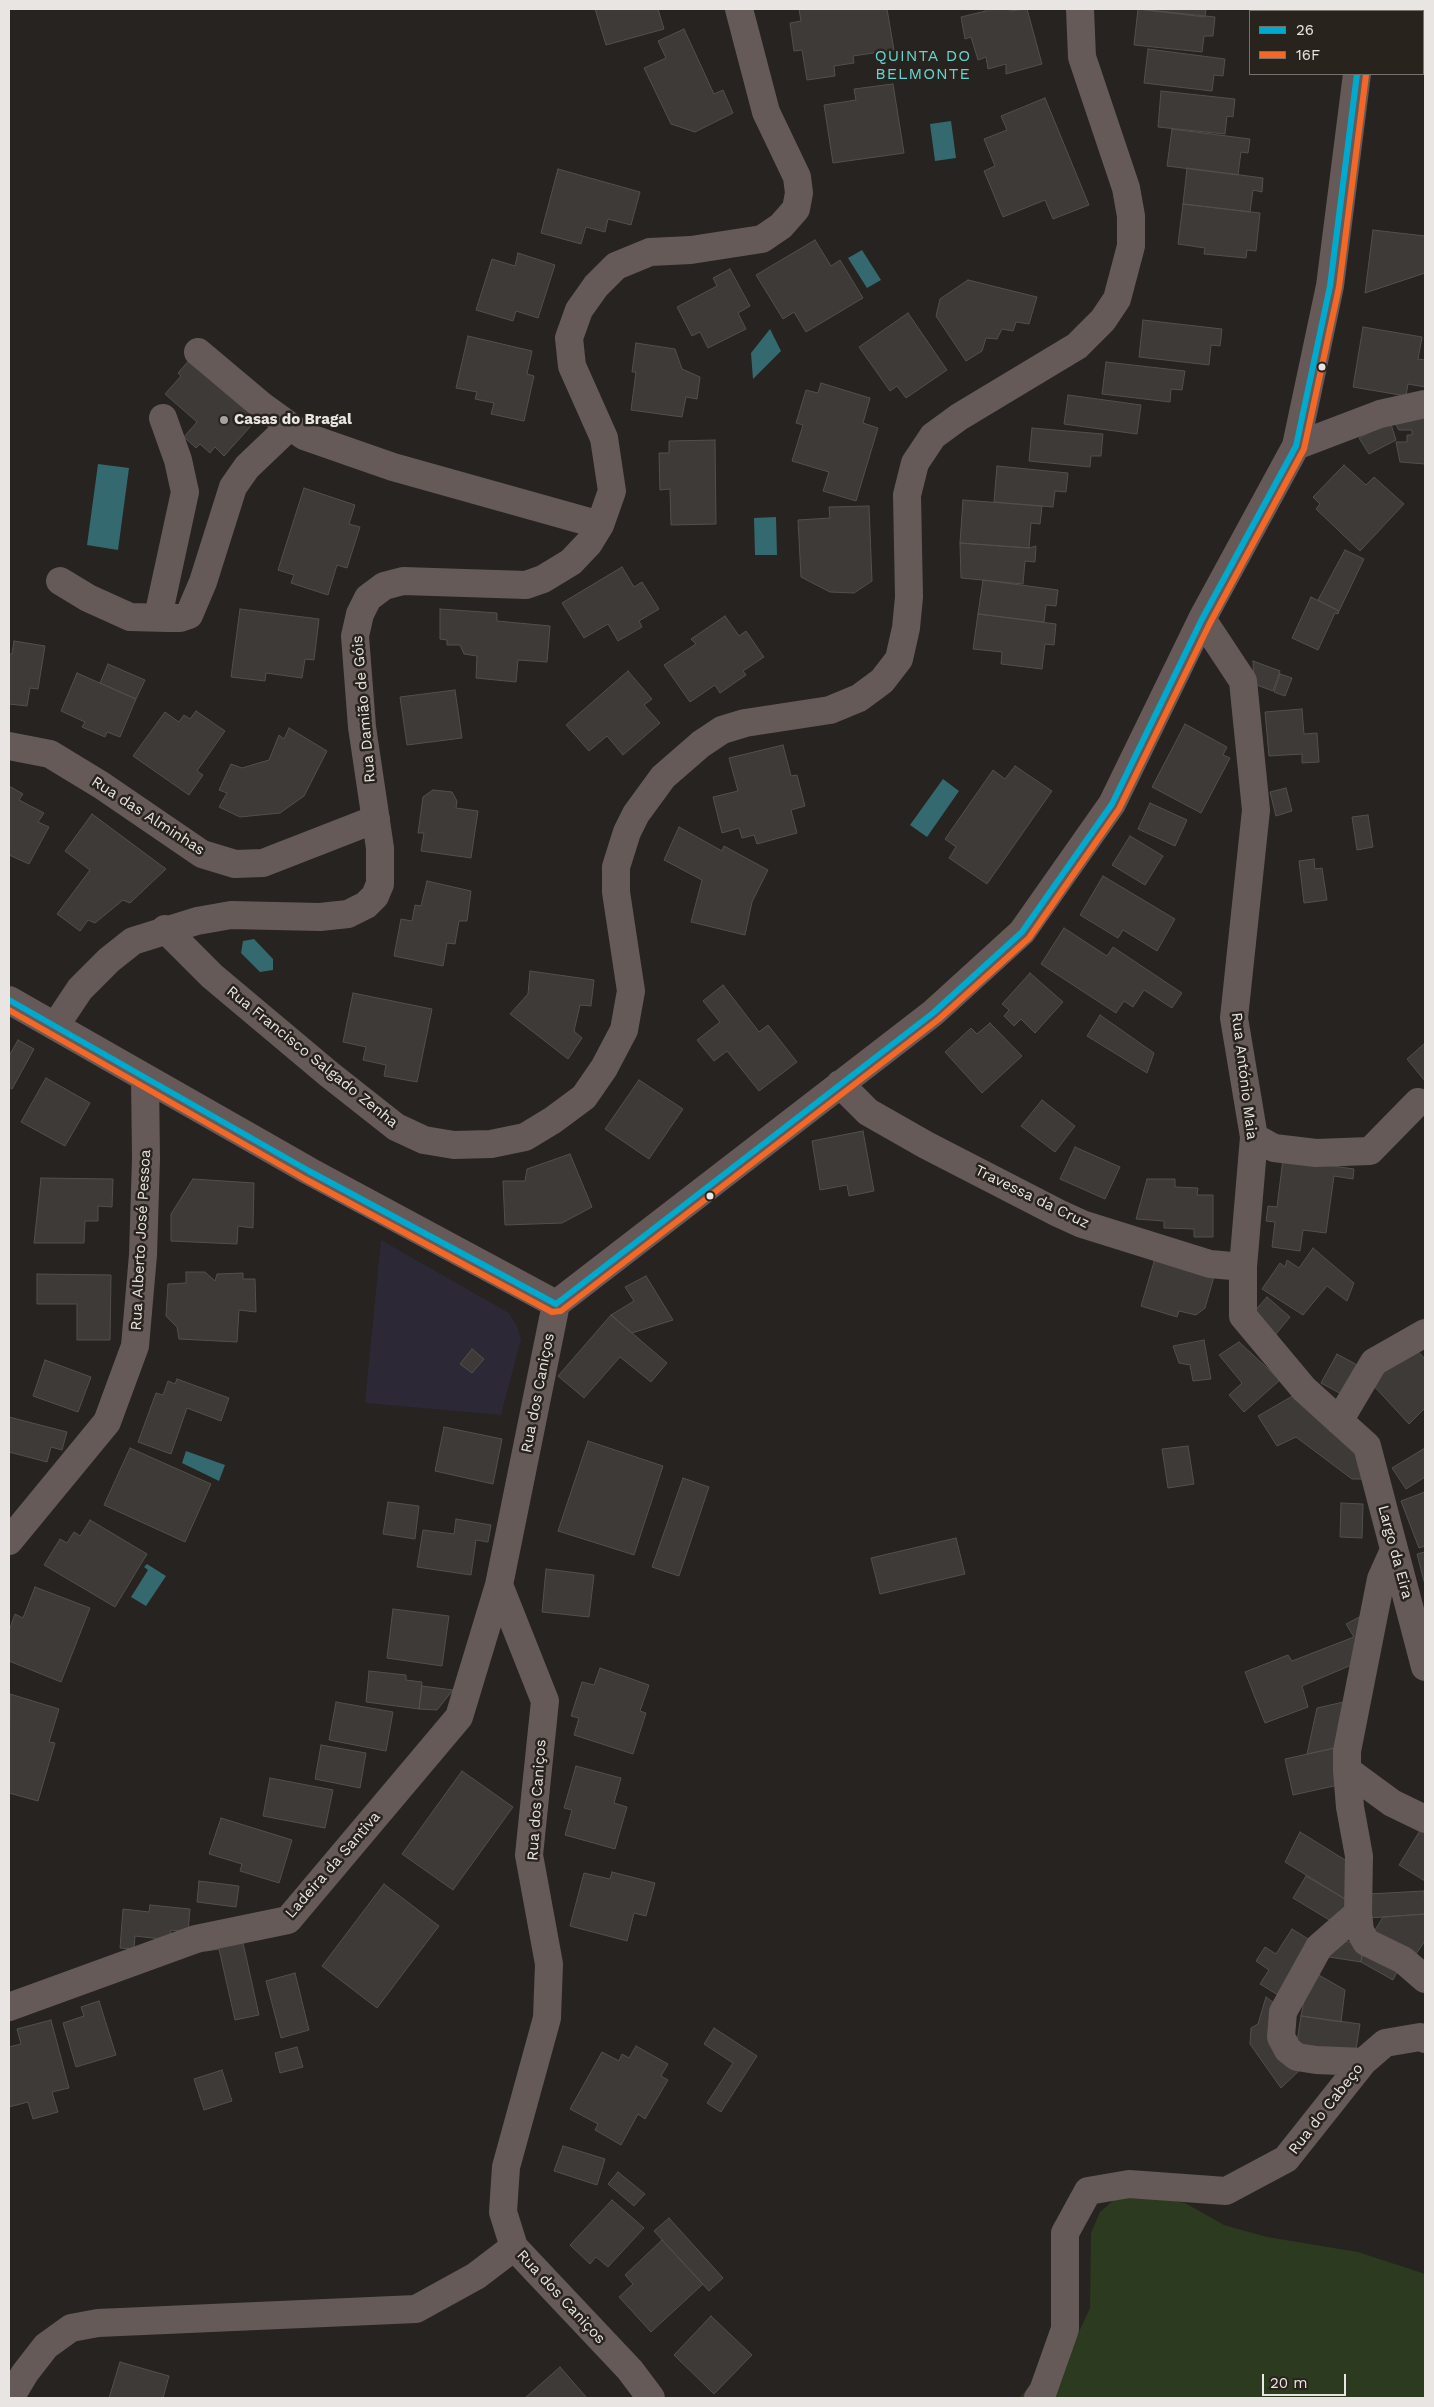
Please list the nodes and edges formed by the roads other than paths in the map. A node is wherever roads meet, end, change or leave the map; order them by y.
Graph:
1 (739, 9) edge
2 (1080, 9) edge
3 (1356, 75) edge
4 (198, 352) dead end
5 (1425, 404) edge
6 (163, 418) dead end
7 (289, 427) junction
8 (1296, 446) junction
9 (600, 524) junction
10 (60, 581) dead end
11 (168, 618) junction
12 (1202, 619) junction
13 (9, 746) edge
14 (376, 819) junction
15 (165, 929) junction
16 (9, 1000) edge
17 (56, 1025) junction
18 (145, 1078) junction
19 (840, 1084) junction
20 (1418, 1102) dead end
21 (1254, 1137) junction
22 (1243, 1268) junction
23 (556, 1304) junction
24 (1425, 1333) edge
25 (1339, 1421) junction
26 (1380, 1495) joint
27 (9, 1541) edge
28 (1394, 1550) junction
29 (499, 1584) junction
30 (1425, 1667) edge
31 (1347, 1770) junction
32 (1425, 1819) edge
33 (1358, 1914) junction
34 (1425, 1979) edge
35 (9, 2007) edge
36 (1425, 2039) edge
37 (1363, 2062) junction
38 (514, 2247) junction
39 (10, 2398) edge
40 (651, 2398) edge
41 (1038, 2398) edge

1 - 9 street, Rua Damião de Góis
2 - 15 street, Rua Francisco Salgado Zenha
3 - 8 street
4 - 7 street
5 - 8 street
6 - 11 street
7 - 9 street
7 - 11 street
8 - 12 street
9 - 14 street, Rua Damião de Góis
10 - 11 street
12 - 19 street
12 - 21 street, Rua António Maia
13 - 14 street, Rua das Alminhas
14 - 15 street, Rua Damião de Góis
15 - 17 street, Rua Damião de Góis
16 - 17 street
17 - 18 street
18 - 23 street
18 - 27 street, Rua Alberto José Pessoa
19 - 22 street, Travessa da Cruz
19 - 23 street
20 - 21 street
21 - 22 street, Rua António Maia
22 - 25 street, Rua António Maia
23 - 29 street, Rua dos Caniços
24 - 25 street
25 - 26 street, Rua António Maia
26 - 28 street, Largo da Eira
28 - 30 street, Largo da Eira
28 - 31 street
29 - 35 street, Ladeira da Santiva
29 - 38 street, Rua dos Caniços
31 - 32 street
31 - 33 street
33 - 34 street
33 - 37 street
36 - 37 street, Rua do Cabeço
37 - 41 street, Rua do Cabeço
38 - 39 street
38 - 40 street, Rua dos Caniços

